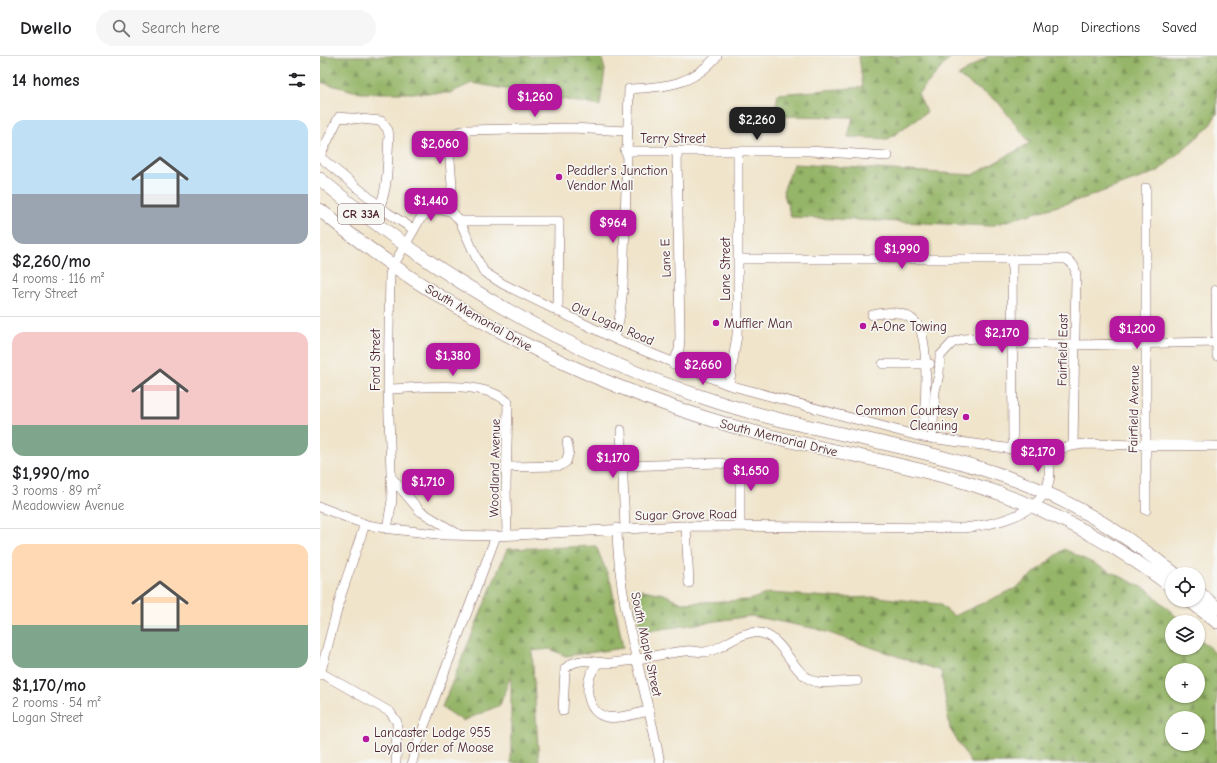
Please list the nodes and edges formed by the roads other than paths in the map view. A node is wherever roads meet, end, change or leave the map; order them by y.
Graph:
1 (716, 56) edge
2 (626, 131) junction
3 (625, 151) junction
4 (677, 151) junction
5 (738, 151) junction
6 (320, 156) edge
7 (888, 156) dead end
8 (320, 179) edge
9 (1146, 188) dead end
10 (380, 206) junction
11 (320, 210) edge
12 (449, 210) junction
13 (460, 221) junction
14 (413, 230) junction
15 (404, 246) junction
16 (738, 259) junction
17 (1012, 259) junction
18 (392, 266) junction
19 (1216, 290) dead end
20 (558, 312) junction
21 (872, 315) dead end
22 (614, 339) junction
23 (1217, 342) edge
24 (1013, 343) junction
25 (1075, 345) junction
26 (1147, 345) junction
27 (1217, 356) edge
28 (673, 364) junction
29 (883, 364) dead end
30 (925, 364) junction
31 (940, 364) junction
32 (729, 385) junction
33 (388, 389) junction
34 (621, 430) dead end
35 (922, 437) junction
36 (932, 438) junction
37 (567, 442) dead end
38 (1073, 445) junction
39 (1146, 446) junction
40 (1217, 446) edge
41 (1013, 449) junction
42 (1045, 451) junction
43 (622, 466) junction
44 (507, 467) junction
45 (391, 477) junction
46 (1046, 493) junction
47 (1033, 506) junction
48 (320, 508) edge
49 (1146, 510) dead end
50 (365, 524) junction
51 (686, 526) junction
52 (740, 526) junction
53 (621, 528) junction
54 (387, 529) junction
55 (460, 535) junction
56 (507, 535) junction
57 (496, 536) junction
58 (1166, 567) edge
59 (1165, 582) edge
60 (689, 583) dead end
61 (1205, 598) edge
62 (1198, 607) edge
63 (1217, 608) edge
64 (1217, 622) edge
65 (636, 660) junction
66 (598, 663) junction
67 (320, 674) edge
68 (857, 681) dead end
69 (563, 711) dead end
70 (648, 711) junction
71 (396, 763) edge
72 (412, 763) edge
73 (660, 763) edge

1 - 2 street
2 - 3 street
2 - 12 street
3 - 4 street, Terry Street
3 - 22 street
4 - 5 street, Terry Street
4 - 28 street, Lane E
5 - 7 street, Terry Street
5 - 16 street, Lane Street
6 - 10 street
6 - 10 street
8 - 15 highway, CR 33A
9 - 26 street, Fairfield Avenue
10 - 14 street
11 - 18 highway, CR 33A
12 - 13 street, Old Logan Road
12 - 14 street
13 - 20 street, Old Logan Road
13 - 20 street
14 - 15 street, Ford Street
15 - 18 street, Ford Street
15 - 46 highway, South Memorial Drive
16 - 17 street
16 - 32 street, Lane Street
17 - 24 street
17 - 25 street, Fairfield East
18 - 33 street, Ford Street
18 - 47 highway, South Memorial Drive
19 - 23 street
20 - 22 street, Old Logan Road
21 - 30 street
22 - 28 street, Old Logan Road
23 - 26 street
23 - 27 street
24 - 25 street
24 - 31 street
24 - 41 street
25 - 26 street
25 - 38 street, Fairfield East
26 - 39 street, Fairfield Avenue
28 - 32 street, Old Logan Road
29 - 30 street
30 - 31 street
30 - 35 street
31 - 36 street
32 - 35 street, Old Logan Road
33 - 44 street, Woodland Avenue
33 - 45 street, Ford Street
34 - 43 street, South Maple Street
35 - 36 street, Old Logan Road
36 - 41 street, Old Logan Road
37 - 44 street
38 - 39 street
38 - 42 street
39 - 40 street
39 - 49 street, Fairfield Avenue
41 - 42 street, Old Logan Road
42 - 46 street
43 - 52 street
43 - 53 street, South Maple Street
44 - 56 street, Woodland Avenue
45 - 54 street, Ford Street
45 - 55 street
46 - 47 street, Sugar Grove Road
46 - 58 highway, South Memorial Drive
47 - 52 street, Sugar Grove Road
47 - 59 highway, South Memorial Drive
48 - 50 street, Sugar Grove Road
50 - 54 street, Sugar Grove Road
50 - 67 street
51 - 52 street, Sugar Grove Road
51 - 53 street, Sugar Grove Road
51 - 60 street
53 - 56 street, Sugar Grove Road
53 - 65 street, South Maple Street
54 - 55 street, Sugar Grove Road
55 - 57 street, Sugar Grove Road
56 - 57 street, Sugar Grove Road
57 - 72 street
61 - 63 highway
62 - 64 highway
65 - 66 street
65 - 68 street
65 - 70 street, South Maple Street
66 - 69 street
66 - 70 street
67 - 71 street
70 - 73 street, South Maple Street

